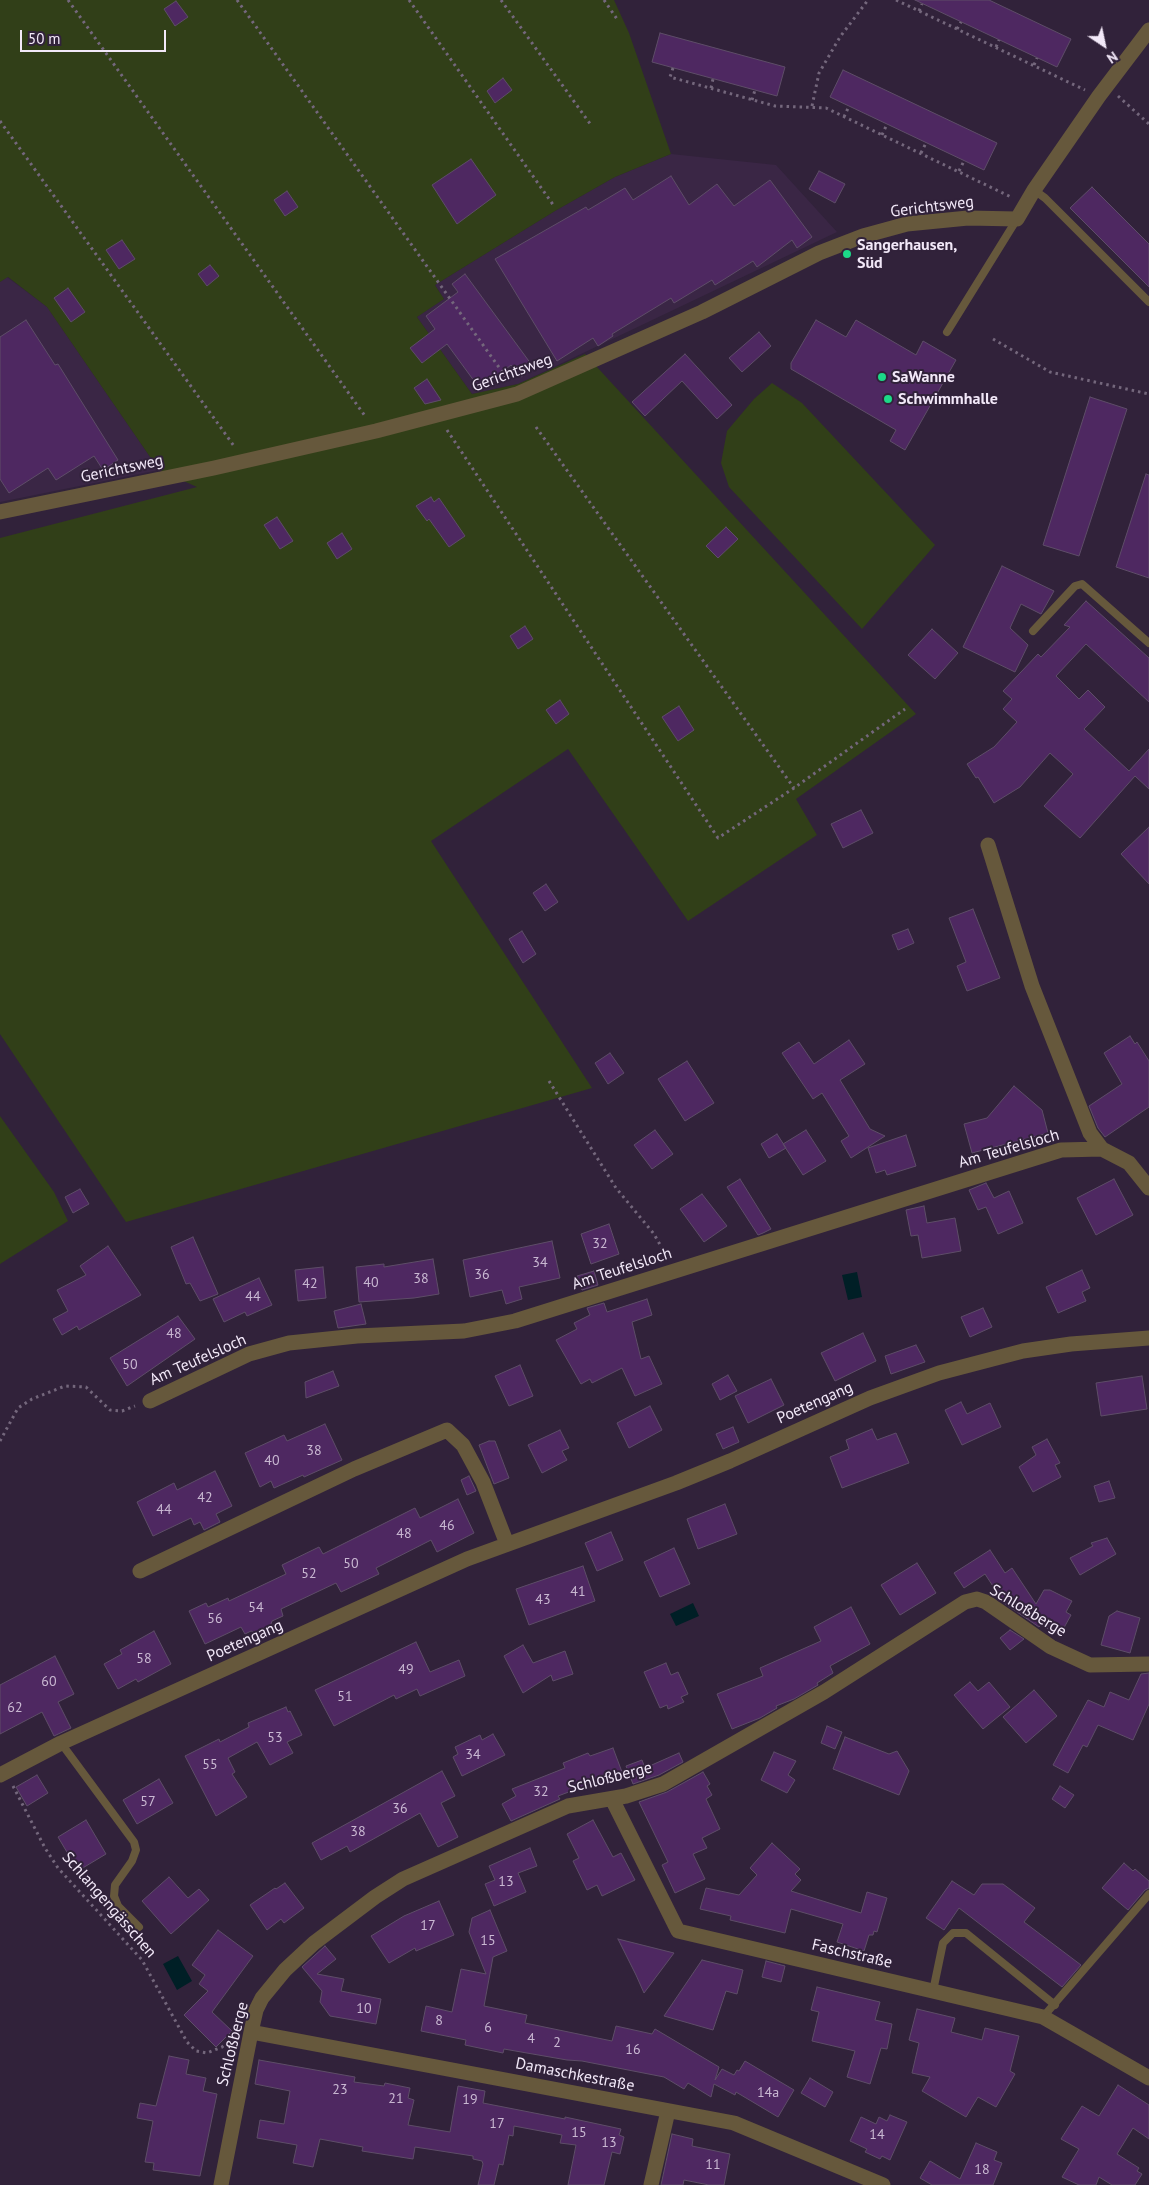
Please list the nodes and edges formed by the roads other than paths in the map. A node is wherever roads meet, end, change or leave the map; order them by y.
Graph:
1 (1149, 30) edge
2 (1034, 190) junction
3 (1017, 219) junction
4 (1149, 302) edge
5 (947, 332) dead end
6 (1, 510) edge
7 (1033, 631) dead end
8 (1149, 643) edge
9 (988, 845) dead end
10 (1102, 1150) junction
11 (1149, 1188) edge
12 (1149, 1338) edge
13 (150, 1401) road end
14 (507, 1544) junction
15 (140, 1570) dead end
16 (1149, 1664) edge
17 (61, 1744) junction
18 (3, 1774) edge
19 (614, 1798) junction
20 (1149, 1894) edge
21 (139, 1927) dead end
22 (933, 1991) junction
23 (1055, 2005) junction
24 (1043, 2017) junction
25 (251, 2032) junction
26 (1149, 2078) edge
27 (668, 2111) junction
28 (221, 2185) edge
29 (651, 2185) edge
30 (883, 2185) edge

1 - 2 street
2 - 3 street
2 - 4 lane
3 - 5 lane
3 - 6 street, Gerichtsweg
7 - 8 lane
9 - 10 street
10 - 11 street, Am Teufelsloch
10 - 13 street, Am Teufelsloch
12 - 14 street, Poetengang
14 - 15 street
14 - 17 street, Poetengang
16 - 19 street, Schloßberge
17 - 18 street, Poetengang
17 - 21 lane
19 - 22 street, Faschstraße
19 - 25 street, Schloßberge
20 - 23 lane
22 - 23 lane
22 - 24 street, Faschstraße
23 - 24 lane
24 - 26 street, Faschstraße
25 - 27 street, Damaschkestraße
25 - 28 street, Schloßberge
27 - 29 street
27 - 30 street, Damaschkestraße

